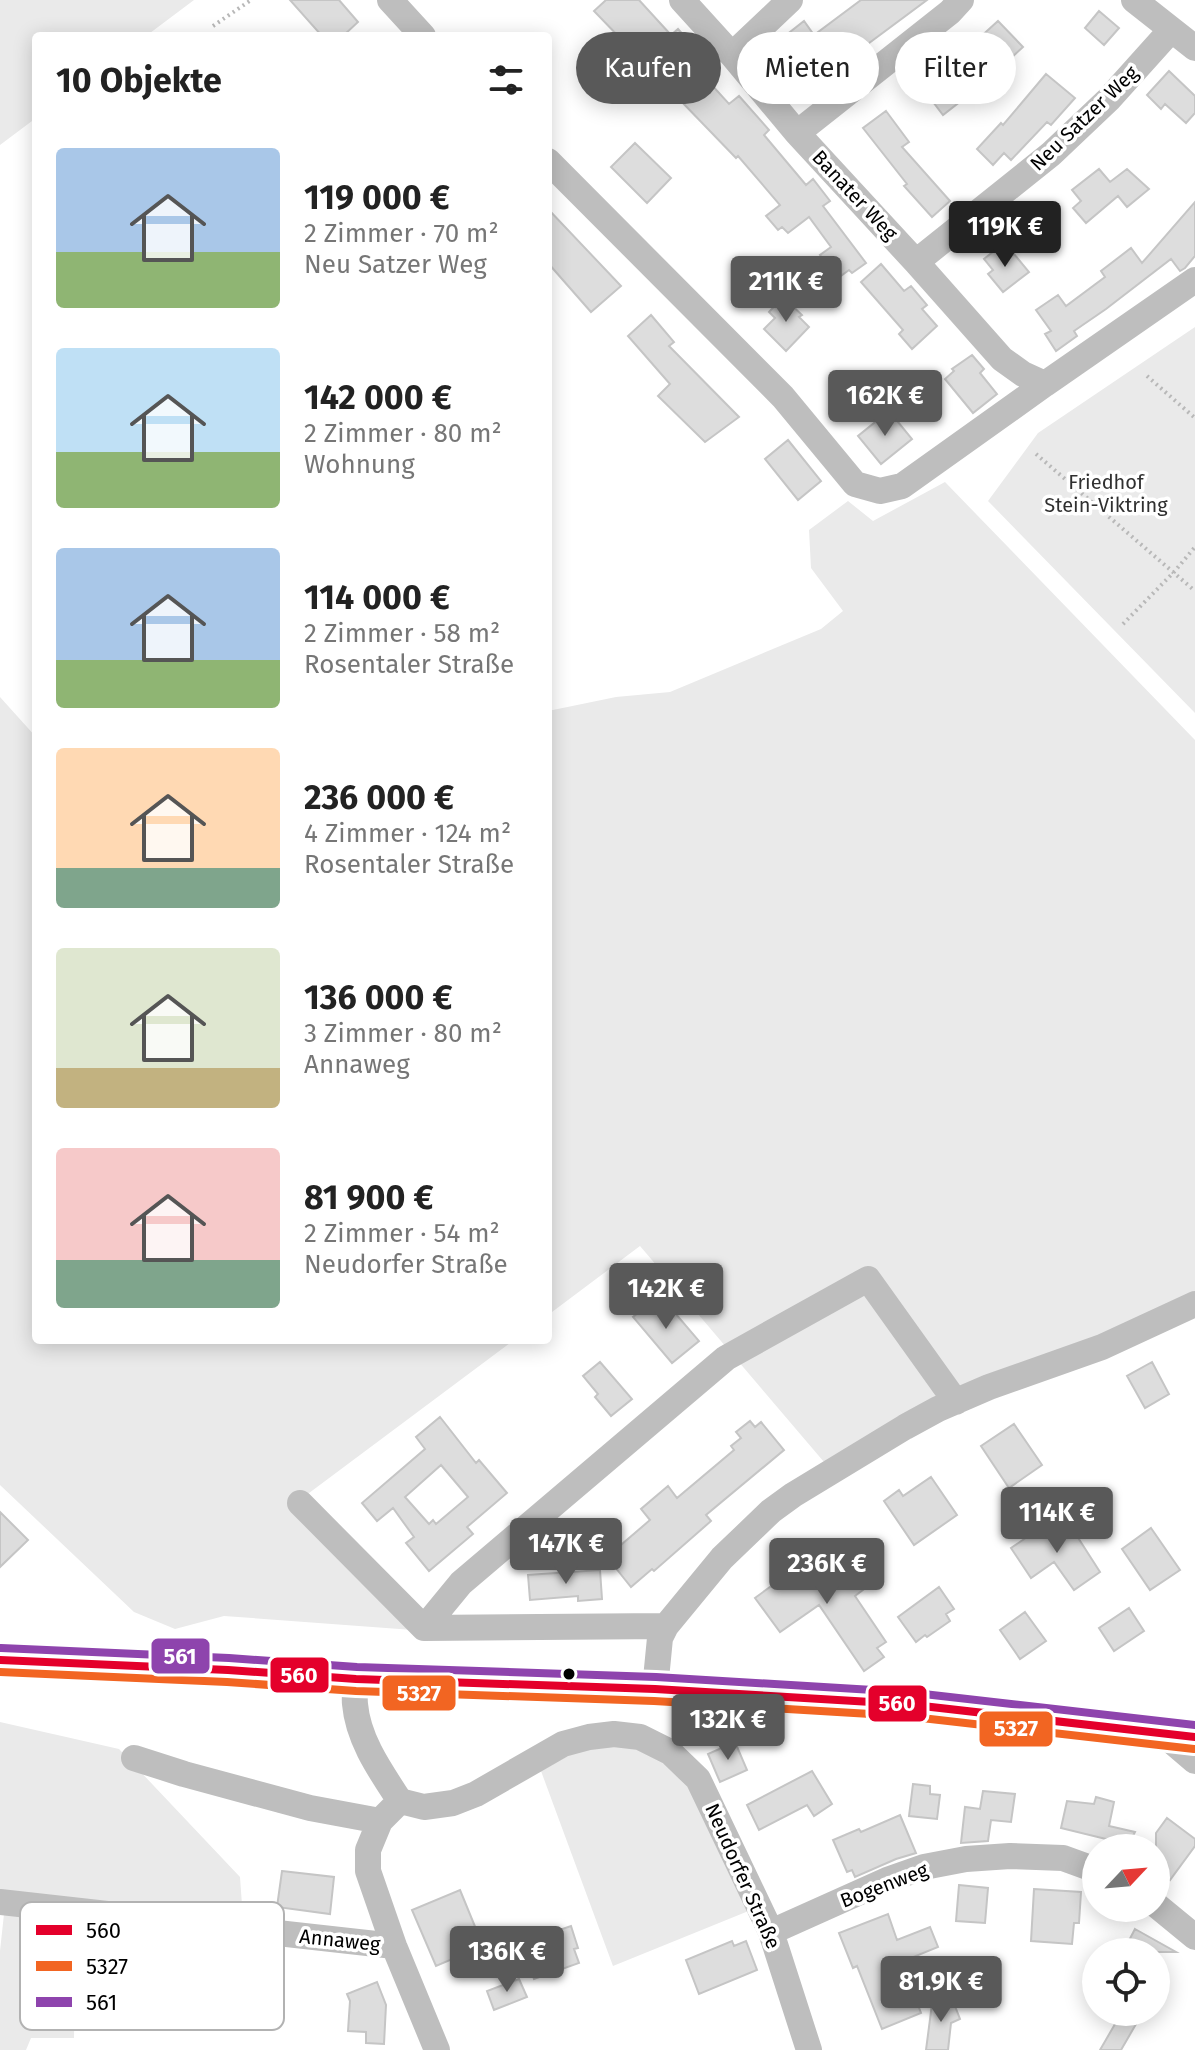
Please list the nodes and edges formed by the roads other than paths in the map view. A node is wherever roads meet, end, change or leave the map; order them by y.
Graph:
1 (390, 0) edge
2 (682, 0) edge
3 (790, 0) edge
4 (961, 0) edge
5 (1134, 0) edge
6 (1171, 30) junction
7 (419, 32) edge
8 (1195, 48) edge
9 (732, 55) junction
10 (797, 133) junction
11 (552, 165) edge
12 (916, 262) junction
13 (1195, 280) edge
14 (1045, 384) junction
15 (1195, 1304) edge
16 (956, 1402) junction
17 (300, 1503) dead end
18 (666, 1626) junction
19 (424, 1628) junction
20 (0, 1660) edge
21 (356, 1679) junction
22 (655, 1689) junction
23 (1161, 1732) junction
24 (1195, 1737) edge
25 (134, 1758) dead end
26 (1195, 1761) edge
27 (400, 1801) junction
28 (380, 1821) junction
29 (1082, 1865) edge
30 (0, 1902) edge
31 (20, 1904) edge
32 (1170, 1916) edge
33 (771, 1932) junction
34 (284, 1934) edge
35 (1195, 1937) edge
36 (394, 1946) junction
37 (437, 2050) edge
38 (809, 2050) edge

1 - 7 street
2 - 9 street, Banater Weg
3 - 9 street
4 - 10 street
5 - 6 street
6 - 8 street
6 - 12 street, Neu Satzer Weg
9 - 10 street, Banater Weg
10 - 12 street, Banater Weg
11 - 14 street
12 - 14 street, Banater Weg
13 - 14 street
15 - 16 street
16 - 18 street
16 - 19 street
17 - 19 street
18 - 19 street
18 - 22 street
20 - 21 main road
21 - 22 main road
21 - 27 street
22 - 23 main road
23 - 24 main road
23 - 26 street
25 - 28 street
27 - 28 street, Annaweg
27 - 33 street, Neudorfer Straße
28 - 36 street, Annaweg
29 - 33 street, Bogenweg
30 - 31 street, Annaweg
32 - 35 street
33 - 38 street, Neudorfer Straße
34 - 36 street, Annaweg
36 - 37 street, Annaweg

